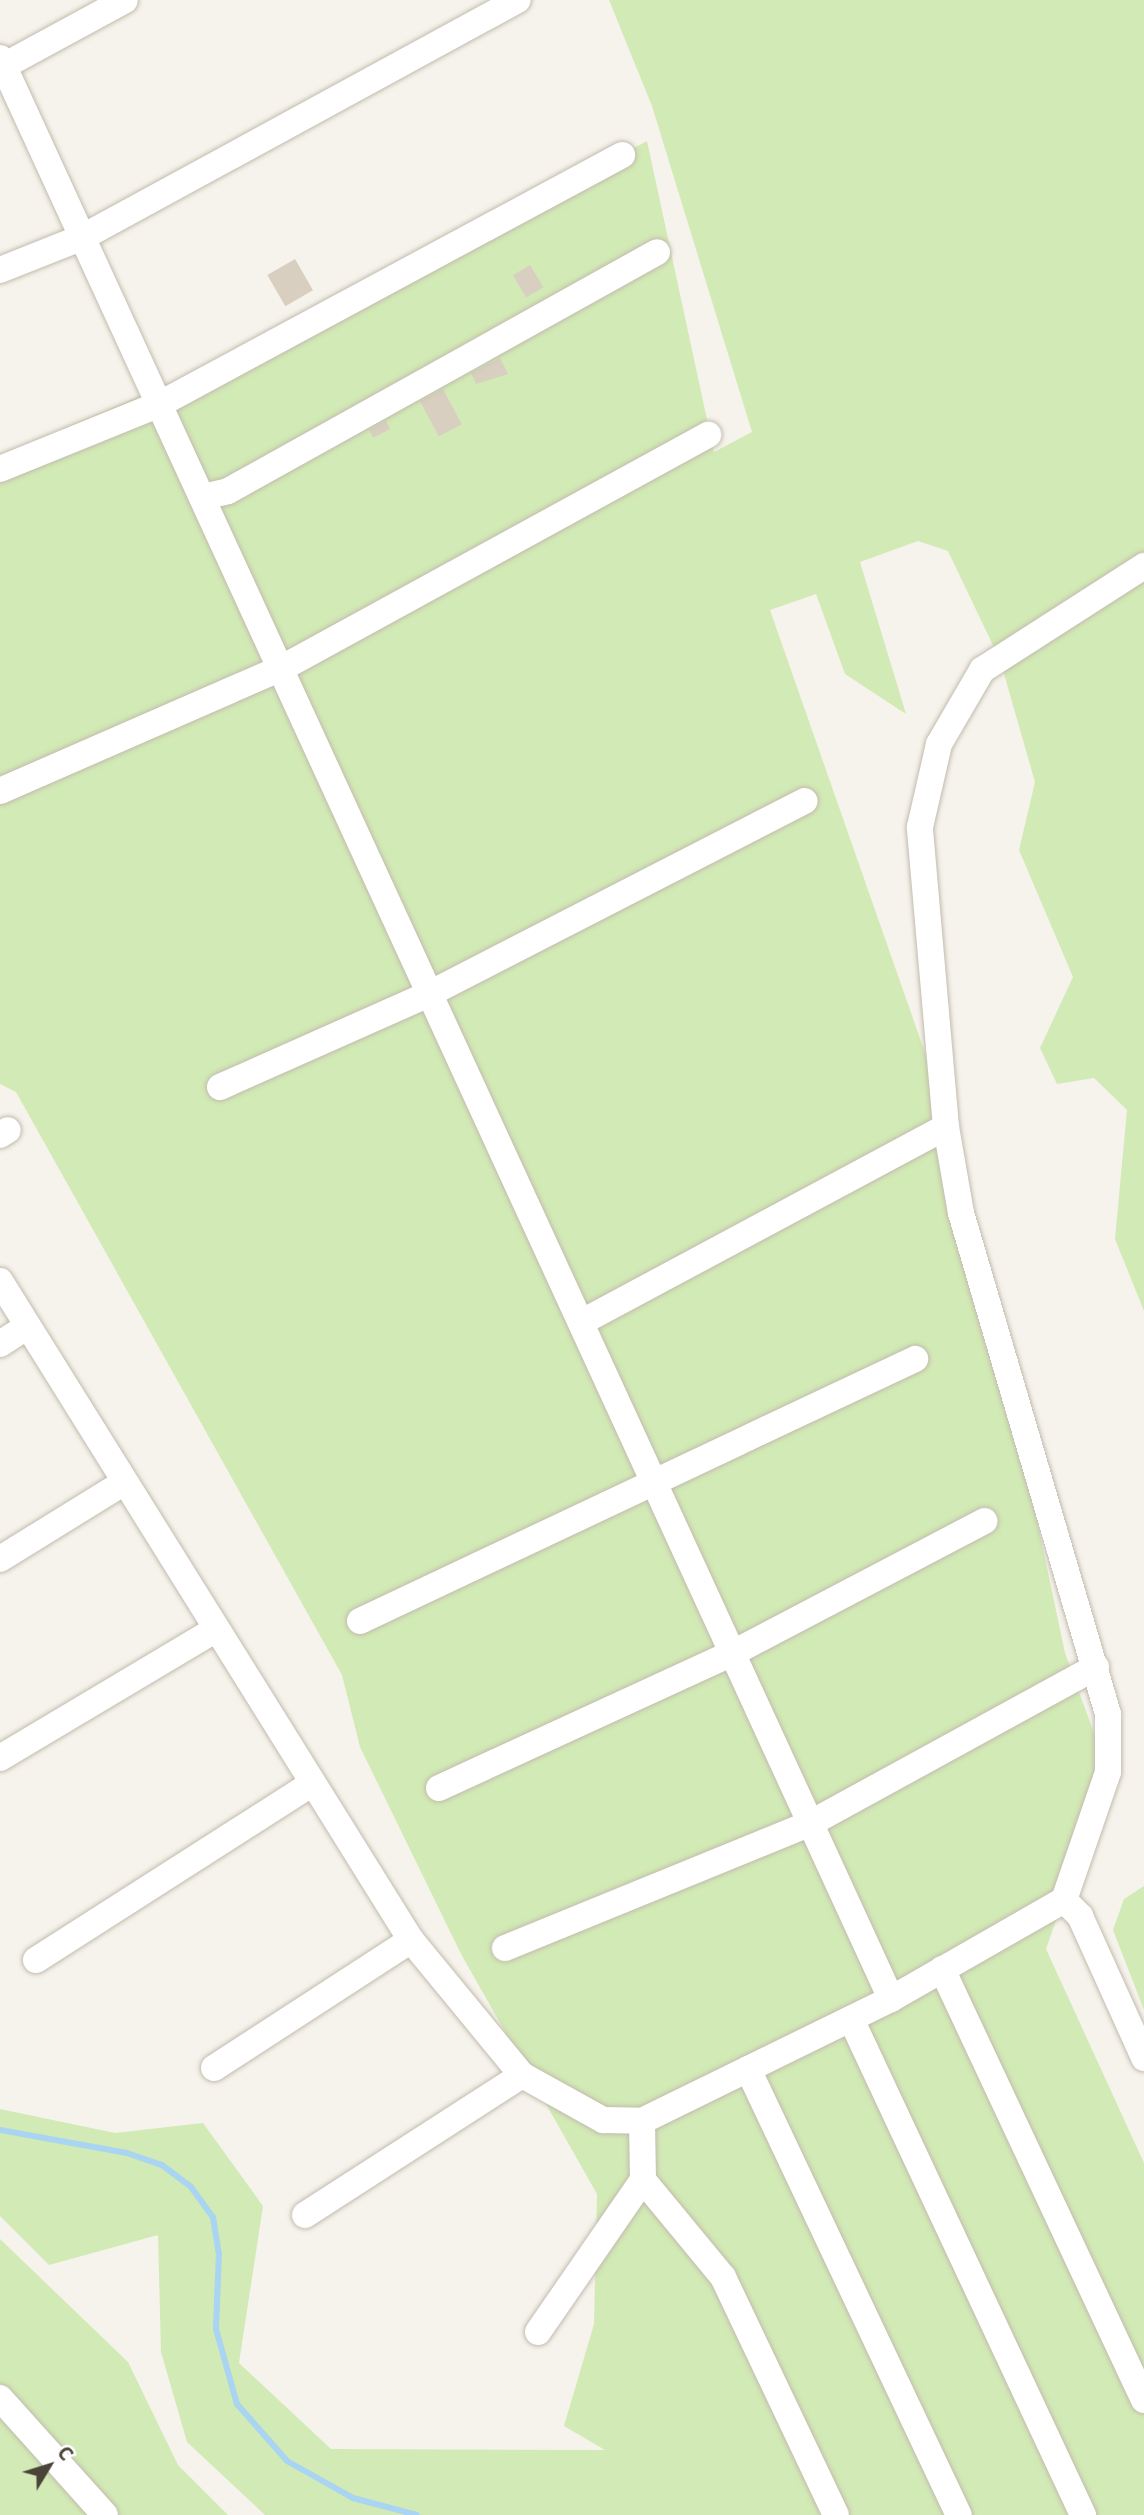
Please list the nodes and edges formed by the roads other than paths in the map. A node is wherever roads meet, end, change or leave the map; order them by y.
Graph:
1 (125, 0) edge
2 (517, 0) edge
3 (1, 64) edge
4 (622, 155) dead end
5 (83, 237) junction
6 (657, 252) dead end
7 (0, 270) edge
8 (160, 404) junction
9 (708, 435) dead end
10 (0, 469) edge
11 (203, 497) junction
12 (1144, 566) edge
13 (282, 668) junction
14 (0, 792) edge
15 (804, 801) dead end
16 (431, 993) junction
17 (220, 1087) dead end
18 (946, 1127) junction
19 (0, 1281) edge
20 (582, 1322) junction
21 (27, 1326) junction
22 (0, 1344) edge
23 (915, 1359) dead end
24 (123, 1483) junction
25 (657, 1486) junction
26 (984, 1521) dead end
27 (0, 1559) edge
28 (360, 1621) dead end
29 (213, 1632) junction
30 (733, 1653) junction
31 (1096, 1667) junction
32 (0, 1758) edge
33 (311, 1784) junction
34 (439, 1788) dead end
35 (811, 1823) junction
36 (1064, 1900) junction
37 (411, 1940) junction
38 (505, 1948) dead end
39 (36, 1960) dead end
40 (942, 1969) junction
41 (891, 1999) junction
42 (851, 2019) junction
43 (1144, 2058) edge
44 (214, 2068) dead end
45 (748, 2069) junction
46 (522, 2075) junction
47 (642, 2121) junction
48 (643, 2180) junction
49 (305, 2215) dead end
50 (538, 2332) dead end
51 (0, 2398) edge
52 (1144, 2400) edge
53 (105, 2515) edge
54 (836, 2515) edge
55 (960, 2515) edge
56 (1083, 2515) edge

1 - 3 street
2 - 5 street
3 - 5 street
4 - 8 street
5 - 7 street
5 - 8 street
6 - 11 street
8 - 10 street
8 - 11 street
9 - 13 street
11 - 13 street
12 - 18 street
13 - 14 street
13 - 16 street
15 - 16 street
16 - 17 street
16 - 20 street
18 - 20 street
18 - 31 street
19 - 21 street
20 - 25 street
21 - 22 street
21 - 24 street
23 - 25 street
24 - 27 street
24 - 29 street
25 - 28 street
25 - 30 street
26 - 30 street
29 - 32 street
29 - 33 street
30 - 34 street
30 - 35 street
31 - 35 street
31 - 36 street
33 - 37 street
33 - 39 street
35 - 38 street
35 - 41 street
36 - 40 street
36 - 43 street
37 - 44 street
37 - 46 street
40 - 41 street
40 - 52 street
41 - 42 street
42 - 45 street
42 - 56 street
45 - 47 street
45 - 55 street
46 - 47 street
46 - 49 street
47 - 48 street
48 - 50 street
48 - 54 street
51 - 53 street

